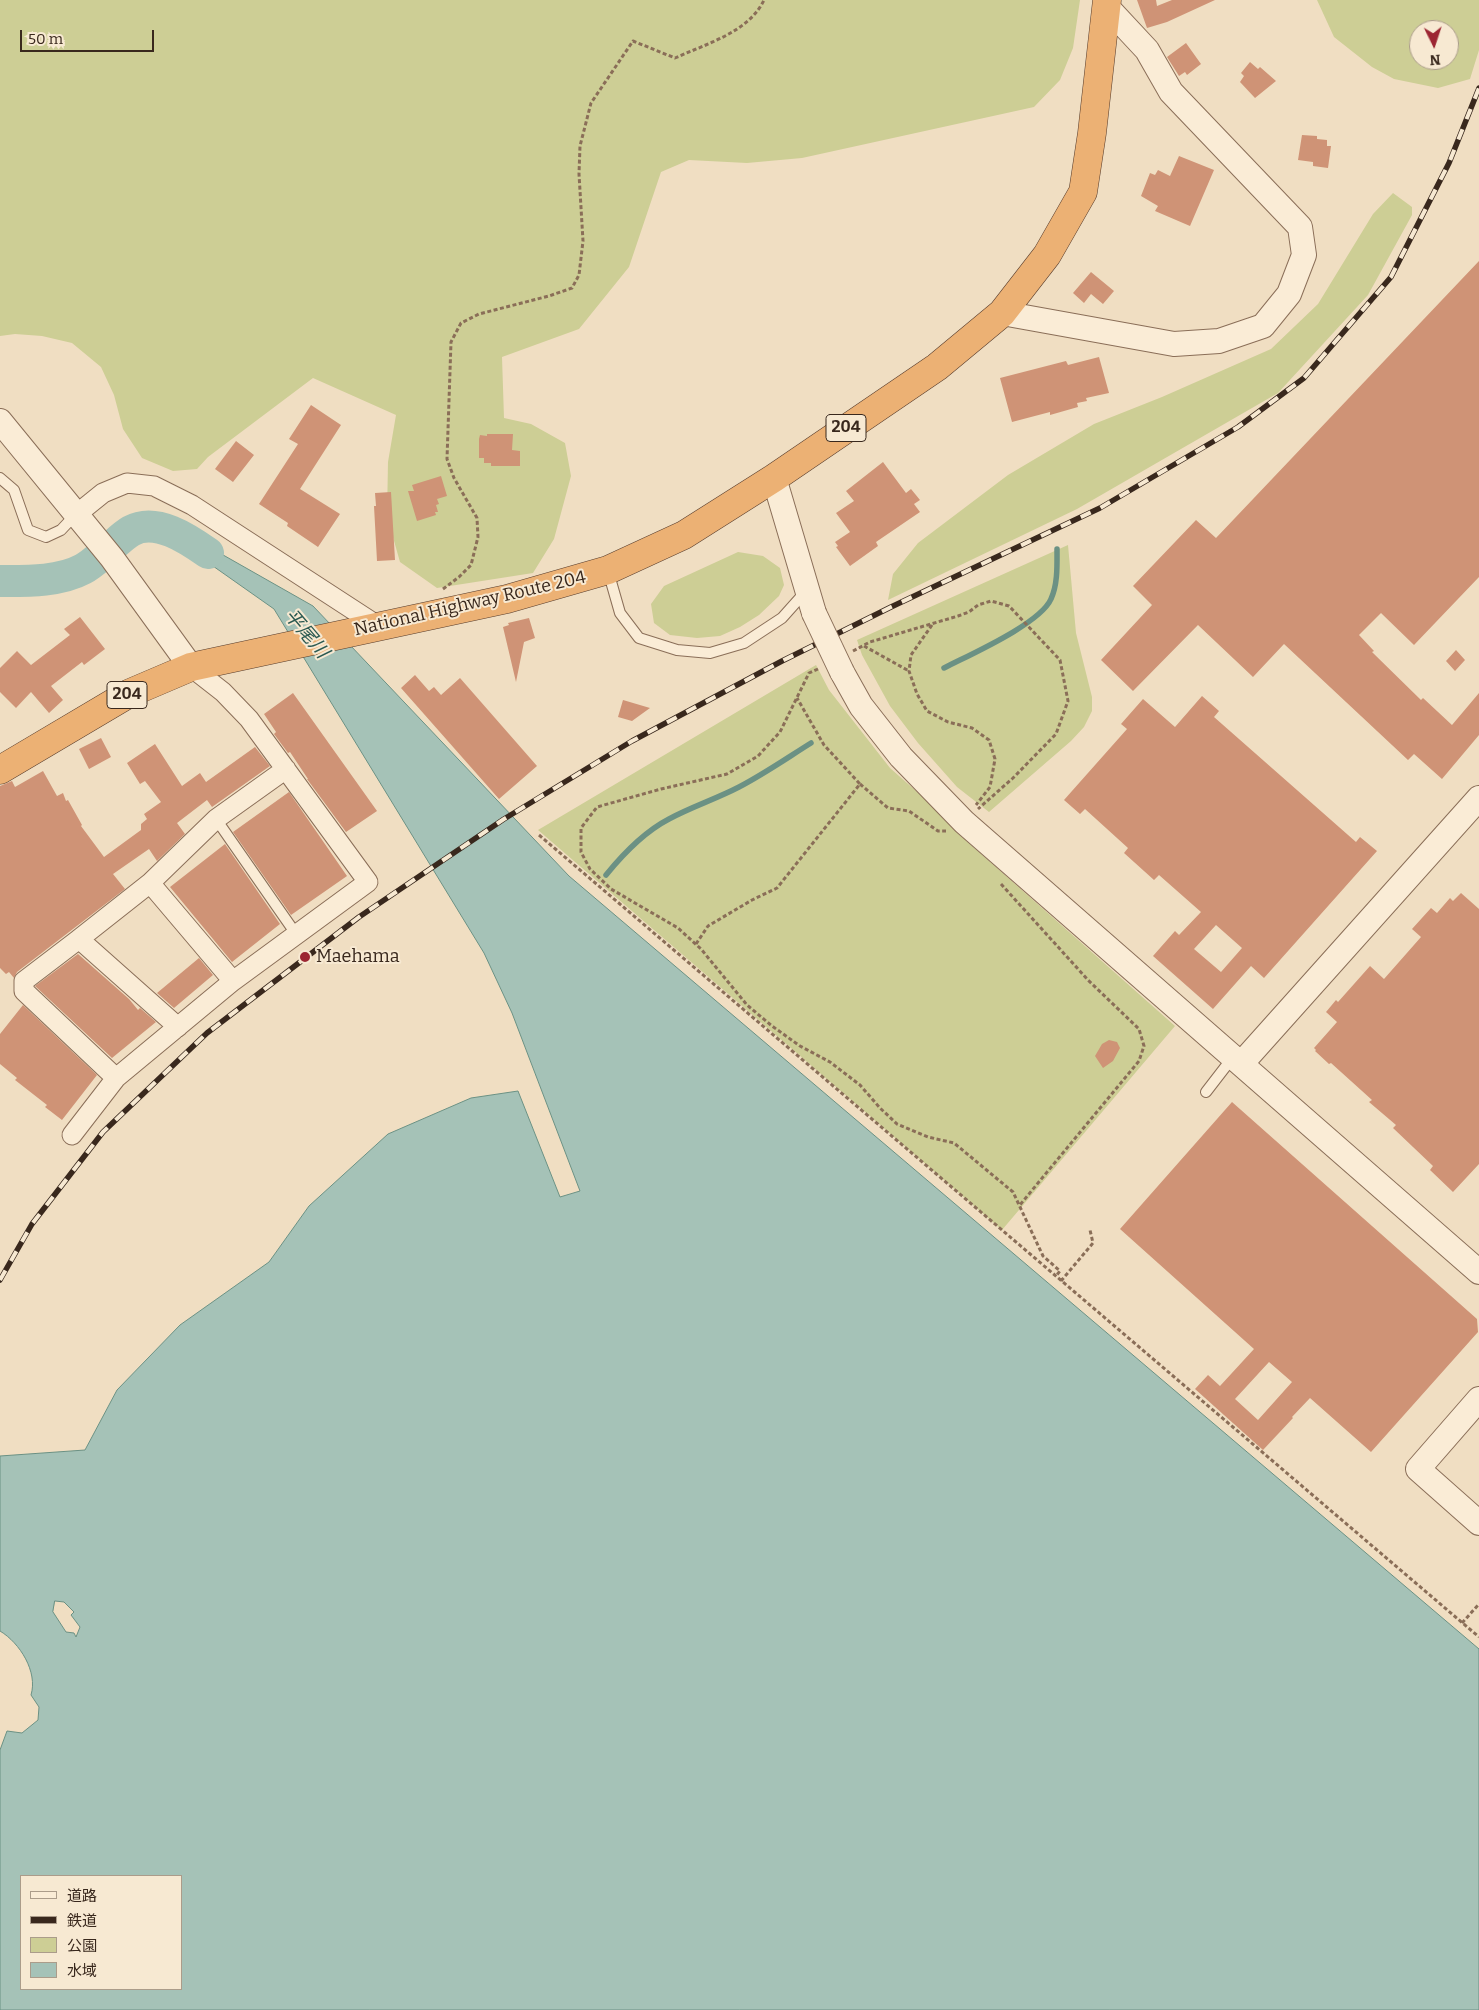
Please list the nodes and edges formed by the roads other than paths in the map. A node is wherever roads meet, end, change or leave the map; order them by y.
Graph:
1 (1106, 3) edge
2 (1002, 313) junction
3 (0, 422) edge
4 (0, 478) edge
5 (774, 478) junction
6 (82, 521) junction
7 (608, 570) junction
8 (807, 590) junction
9 (369, 628) junction
10 (190, 667) junction
11 (286, 769) junction
12 (0, 770) edge
13 (1479, 798) edge
14 (216, 819) junction
15 (150, 883) junction
16 (296, 934) junction
17 (79, 939) junction
18 (233, 981) junction
19 (178, 1027) junction
20 (1237, 1060) junction
21 (116, 1078) junction
22 (1206, 1092) dead end
23 (72, 1135) dead end
24 (1479, 1272) edge
25 (1479, 1399) edge
26 (1479, 1523) edge

1 - 2 highway, National Highway Route 204 / 204
1 - 2 street
2 - 5 highway, National Highway Route 204 / 204
3 - 6 street
4 - 6 lane
5 - 7 highway, National Highway Route 204 / 204
5 - 8 street
6 - 9 street
6 - 10 street
7 - 8 lane
7 - 9 highway, National Highway Route 204 / 204
8 - 20 street, bridge
9 - 10 highway, National Highway Route 204 / 204
10 - 11 street
10 - 12 highway, National Highway Route 204 / 204
11 - 14 street
11 - 16 street
13 - 20 street
14 - 15 street
14 - 16 lane
15 - 17 street
15 - 18 street
16 - 18 street
17 - 19 street
17 - 21 street
18 - 19 street
19 - 21 street
20 - 22 lane
20 - 24 street
21 - 23 street
25 - 26 street

